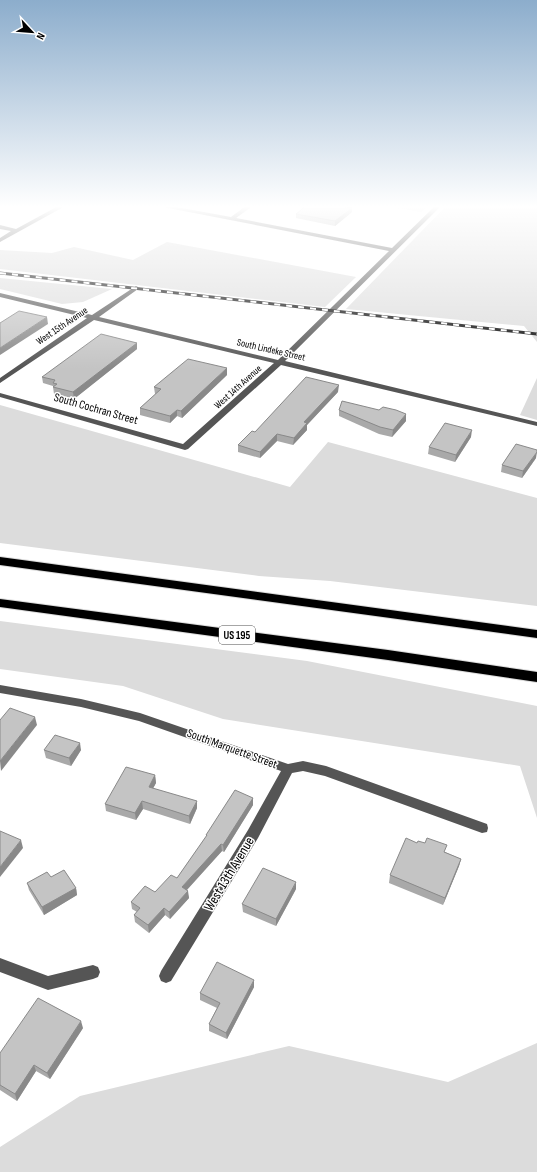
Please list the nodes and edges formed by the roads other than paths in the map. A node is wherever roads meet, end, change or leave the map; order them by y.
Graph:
1 (384, 260) edge
2 (136, 288) dead end
3 (0, 295) edge
4 (93, 317) junction
5 (279, 363) junction
6 (0, 381) edge
7 (0, 395) edge
8 (537, 424) edge
9 (186, 447) joint
10 (0, 561) edge
11 (0, 603) edge
12 (452, 621) junction
13 (537, 629) edge
14 (537, 634) edge
15 (473, 669) junction
16 (537, 677) edge
17 (537, 682) edge
18 (0, 689) edge
19 (288, 769) junction
20 (482, 828) dead end
21 (0, 965) edge
22 (93, 972) dead end
23 (166, 976) dead end

1 - 5 street, West 14th Avenue
2 - 4 street, West 15th Avenue
3 - 4 street, South Lindeke Street
4 - 5 street, South Lindeke Street
4 - 6 street, West 15th Avenue
5 - 8 street, South Lindeke Street
5 - 9 street, West 14th Avenue
7 - 9 street, South Cochran Street
10 - 12 highway
11 - 15 highway, US 195
12 - 13 highway
12 - 14 highway
15 - 16 highway, US 195
15 - 17 highway, US 195
18 - 19 street, South Marquette Street
19 - 20 street, South Marquette Street
19 - 23 street, West 13th Avenue
21 - 22 street

